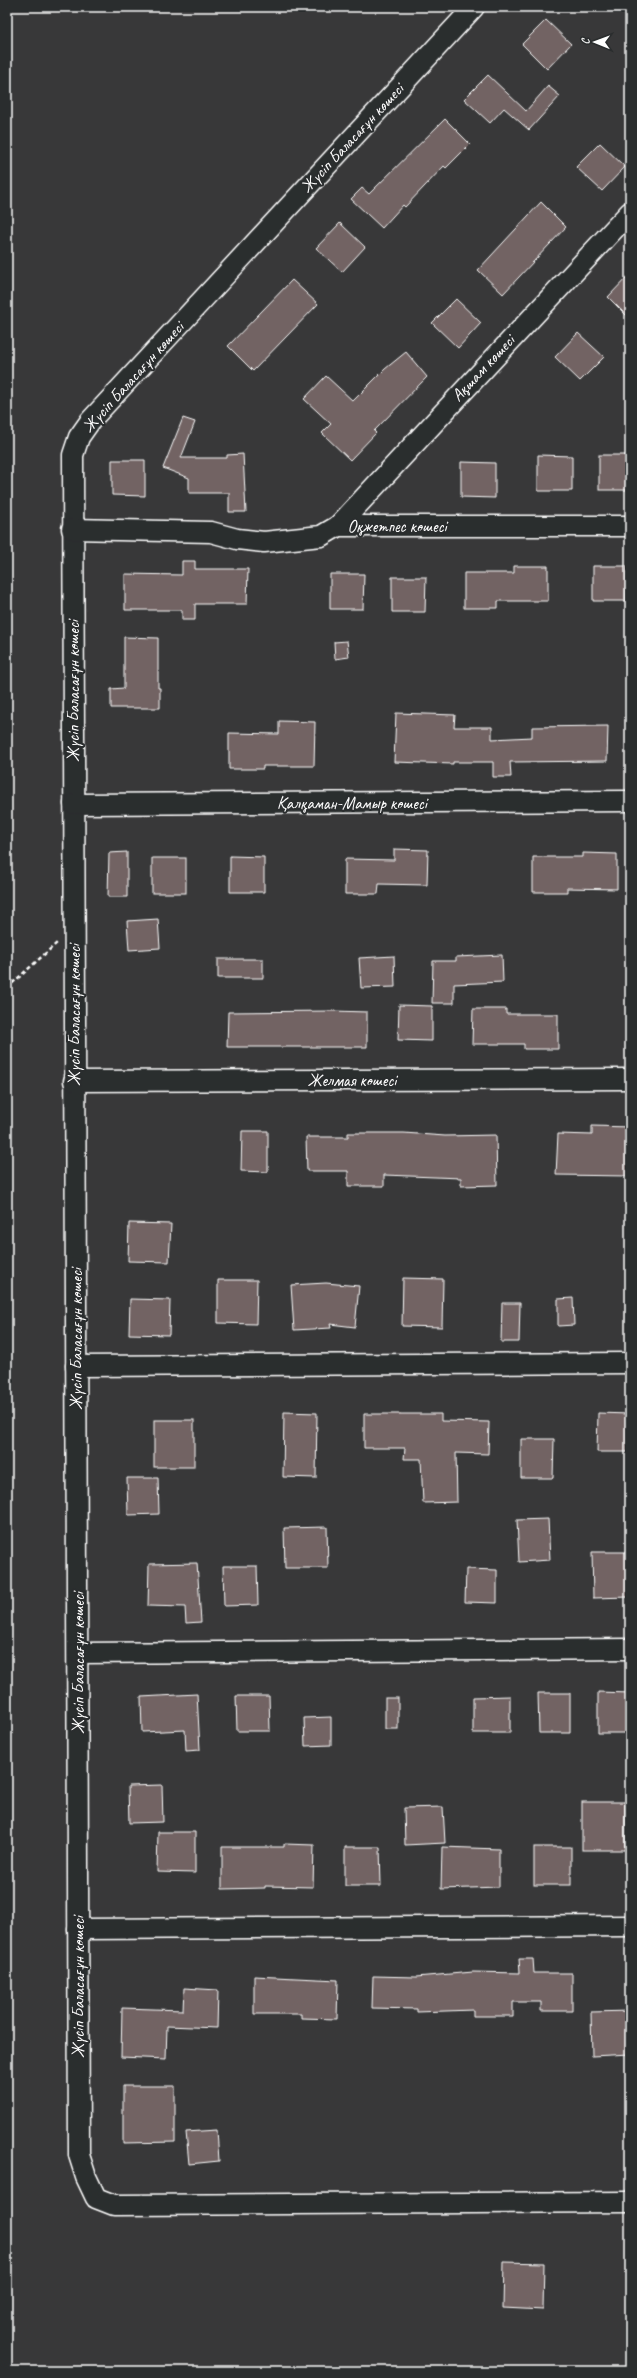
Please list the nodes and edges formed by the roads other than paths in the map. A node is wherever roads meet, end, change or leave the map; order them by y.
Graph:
1 (474, 7) edge
2 (630, 212) edge
3 (338, 526) junction
4 (630, 526) edge
5 (72, 529) junction
6 (630, 801) edge
7 (74, 804) junction
8 (630, 1079) edge
9 (74, 1081) junction
10 (630, 1363) edge
11 (76, 1366) junction
12 (630, 1649) edge
13 (78, 1653) junction
14 (630, 1926) edge
15 (78, 1929) junction
16 (630, 2202) edge

1 - 5 street, Жүсіп Баласағұн көшесі
2 - 3 street, Ақшам көшесі
3 - 4 street, Оқжетпес көшесі
3 - 5 street, Оқжетпес көшесі
5 - 7 street, Жүсіп Баласағұн көшесі
6 - 7 street, Қалқаман-Мамыр көшесі
7 - 9 street, Жүсіп Баласағұн көшесі
8 - 9 street, Желмая көшесі
9 - 11 street, Жүсіп Баласағұн көшесі
10 - 11 street
11 - 13 street, Жүсіп Баласағұн көшесі
12 - 13 street
13 - 15 street, Жүсіп Баласағұн көшесі
14 - 15 street
15 - 16 street, Жүсіп Баласағұн көшесі

